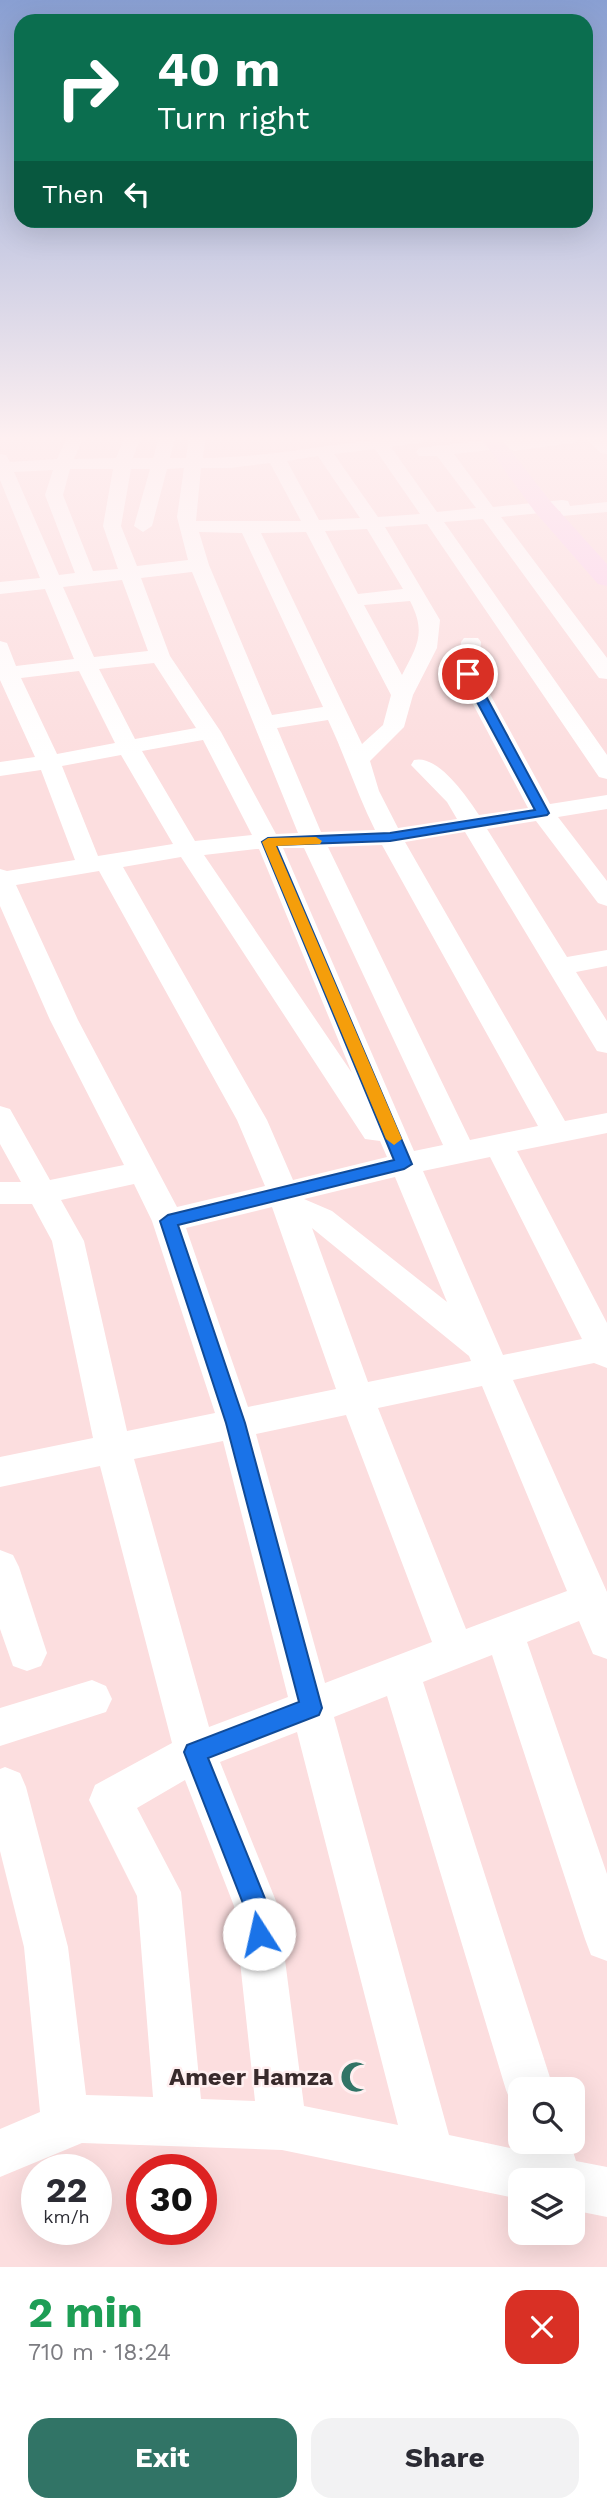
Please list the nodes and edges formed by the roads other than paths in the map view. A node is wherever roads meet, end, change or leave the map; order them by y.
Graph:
1 (34, 544) edge
2 (73, 544) edge
3 (118, 544) edge
4 (193, 544) edge
5 (257, 544) edge
6 (323, 544) edge
7 (386, 544) edge
8 (451, 544) edge
9 (511, 544) edge
10 (583, 544) edge
11 (199, 565) junction
12 (128, 573) junction
13 (86, 577) junction
14 (607, 579) edge
15 (50, 581) junction
16 (0, 588) edge
17 (416, 594) junction
18 (353, 600) junction
19 (471, 642) dead end
20 (0, 647) edge
21 (160, 656) junction
22 (86, 664) junction
23 (607, 673) edge
24 (4, 674) edge
25 (402, 695) junction
26 (336, 712) junction
27 (264, 723) junction
28 (210, 732) junction
29 (128, 747) junction
30 (358, 760) junction
31 (49, 762) junction
32 (422, 765) dead end
33 (0, 769) edge
34 (607, 772) edge
35 (607, 802) edge
36 (543, 813) junction
37 (473, 824) junction
38 (390, 837) junction
39 (313, 841) junction
40 (268, 842) junction
41 (188, 849) junction
42 (99, 865) junction
43 (0, 879) edge
44 (607, 898) edge
45 (607, 958) edge
46 (561, 967) junction
47 (607, 1044) edge
48 (0, 1116) edge
49 (604, 1129) edge
50 (557, 1133) junction
51 (499, 1145) junction
52 (461, 1152) junction
53 (401, 1164) junction
54 (144, 1171) junction
55 (0, 1194) edge
56 (42, 1194) junction
57 (285, 1198) junction
58 (168, 1221) junction
59 (606, 1350) edge
60 (486, 1359) junction
61 (357, 1398) junction
62 (236, 1423) junction
63 (113, 1448) junction
64 (0, 1472) edge
65 (0, 1567) edge
66 (592, 1599) junction
67 (505, 1633) junction
68 (607, 1641) edge
69 (455, 1652) junction
70 (27, 1653) dead end
71 (400, 1673) junction
72 (92, 1699) dead end
73 (311, 1708) junction
74 (0, 1727) edge
75 (195, 1752) junction
76 (5, 1787) dead end
77 (607, 1939) edge
78 (526, 2077) edge
79 (179, 2123) junction
80 (65, 2126) junction
81 (282, 2126) junction
82 (0, 2153) edge
83 (430, 2156) junction
84 (508, 2172) edge
85 (585, 2188) edge
86 (607, 2192) edge

1 - 15 street
2 - 13 street
3 - 12 street
4 - 11 street
5 - 26 street
6 - 18 street
7 - 17 street
8 - 34 street
9 - 23 street
10 - 14 main road
11 - 12 street
11 - 27 street
12 - 13 street
12 - 21 street
13 - 15 street
15 - 16 street
15 - 22 street
17 - 18 street
17 - 25 street
18 - 25 street
19 - 36 street
20 - 24 street
21 - 22 street
21 - 28 street
22 - 24 street
22 - 29 street
24 - 31 street
25 - 30 street
26 - 27 street
26 - 30 street
27 - 39 street
28 - 29 street
28 - 40 street
29 - 31 street
29 - 41 street
30 - 38 street
31 - 33 street
31 - 42 street
32 - 37 street
35 - 36 street
36 - 37 street
36 - 44 street
37 - 38 street
37 - 46 street
38 - 39 street
38 - 50 street
39 - 40 street
39 - 52 street
40 - 41 street
40 - 53 street
41 - 42 street
41 - 53 street
42 - 43 street
42 - 57 street
43 - 54 street
45 - 46 street
46 - 47 street
48 - 56 street
49 - 50 street
50 - 51 street
51 - 52 street
51 - 59 street
52 - 53 street
53 - 57 street
53 - 60 street
54 - 56 street
54 - 58 street
55 - 56 street
56 - 63 street
57 - 58 street
57 - 60 street
57 - 61 street
58 - 62 street
59 - 60 street
60 - 61 street
60 - 66 street
61 - 62 street
61 - 69 street
62 - 63 street
62 - 73 street
63 - 64 street
63 - 75 street
65 - 70 street
66 - 67 street
66 - 68 street
67 - 69 street
67 - 77 street
69 - 71 street
71 - 73 street
71 - 78 street
72 - 74 street
73 - 75 street
73 - 83 street
75 - 79 street
75 - 81 street
76 - 80 street
79 - 80 street
79 - 81 street
80 - 82 street
81 - 83 street
83 - 84 street
85 - 86 street

